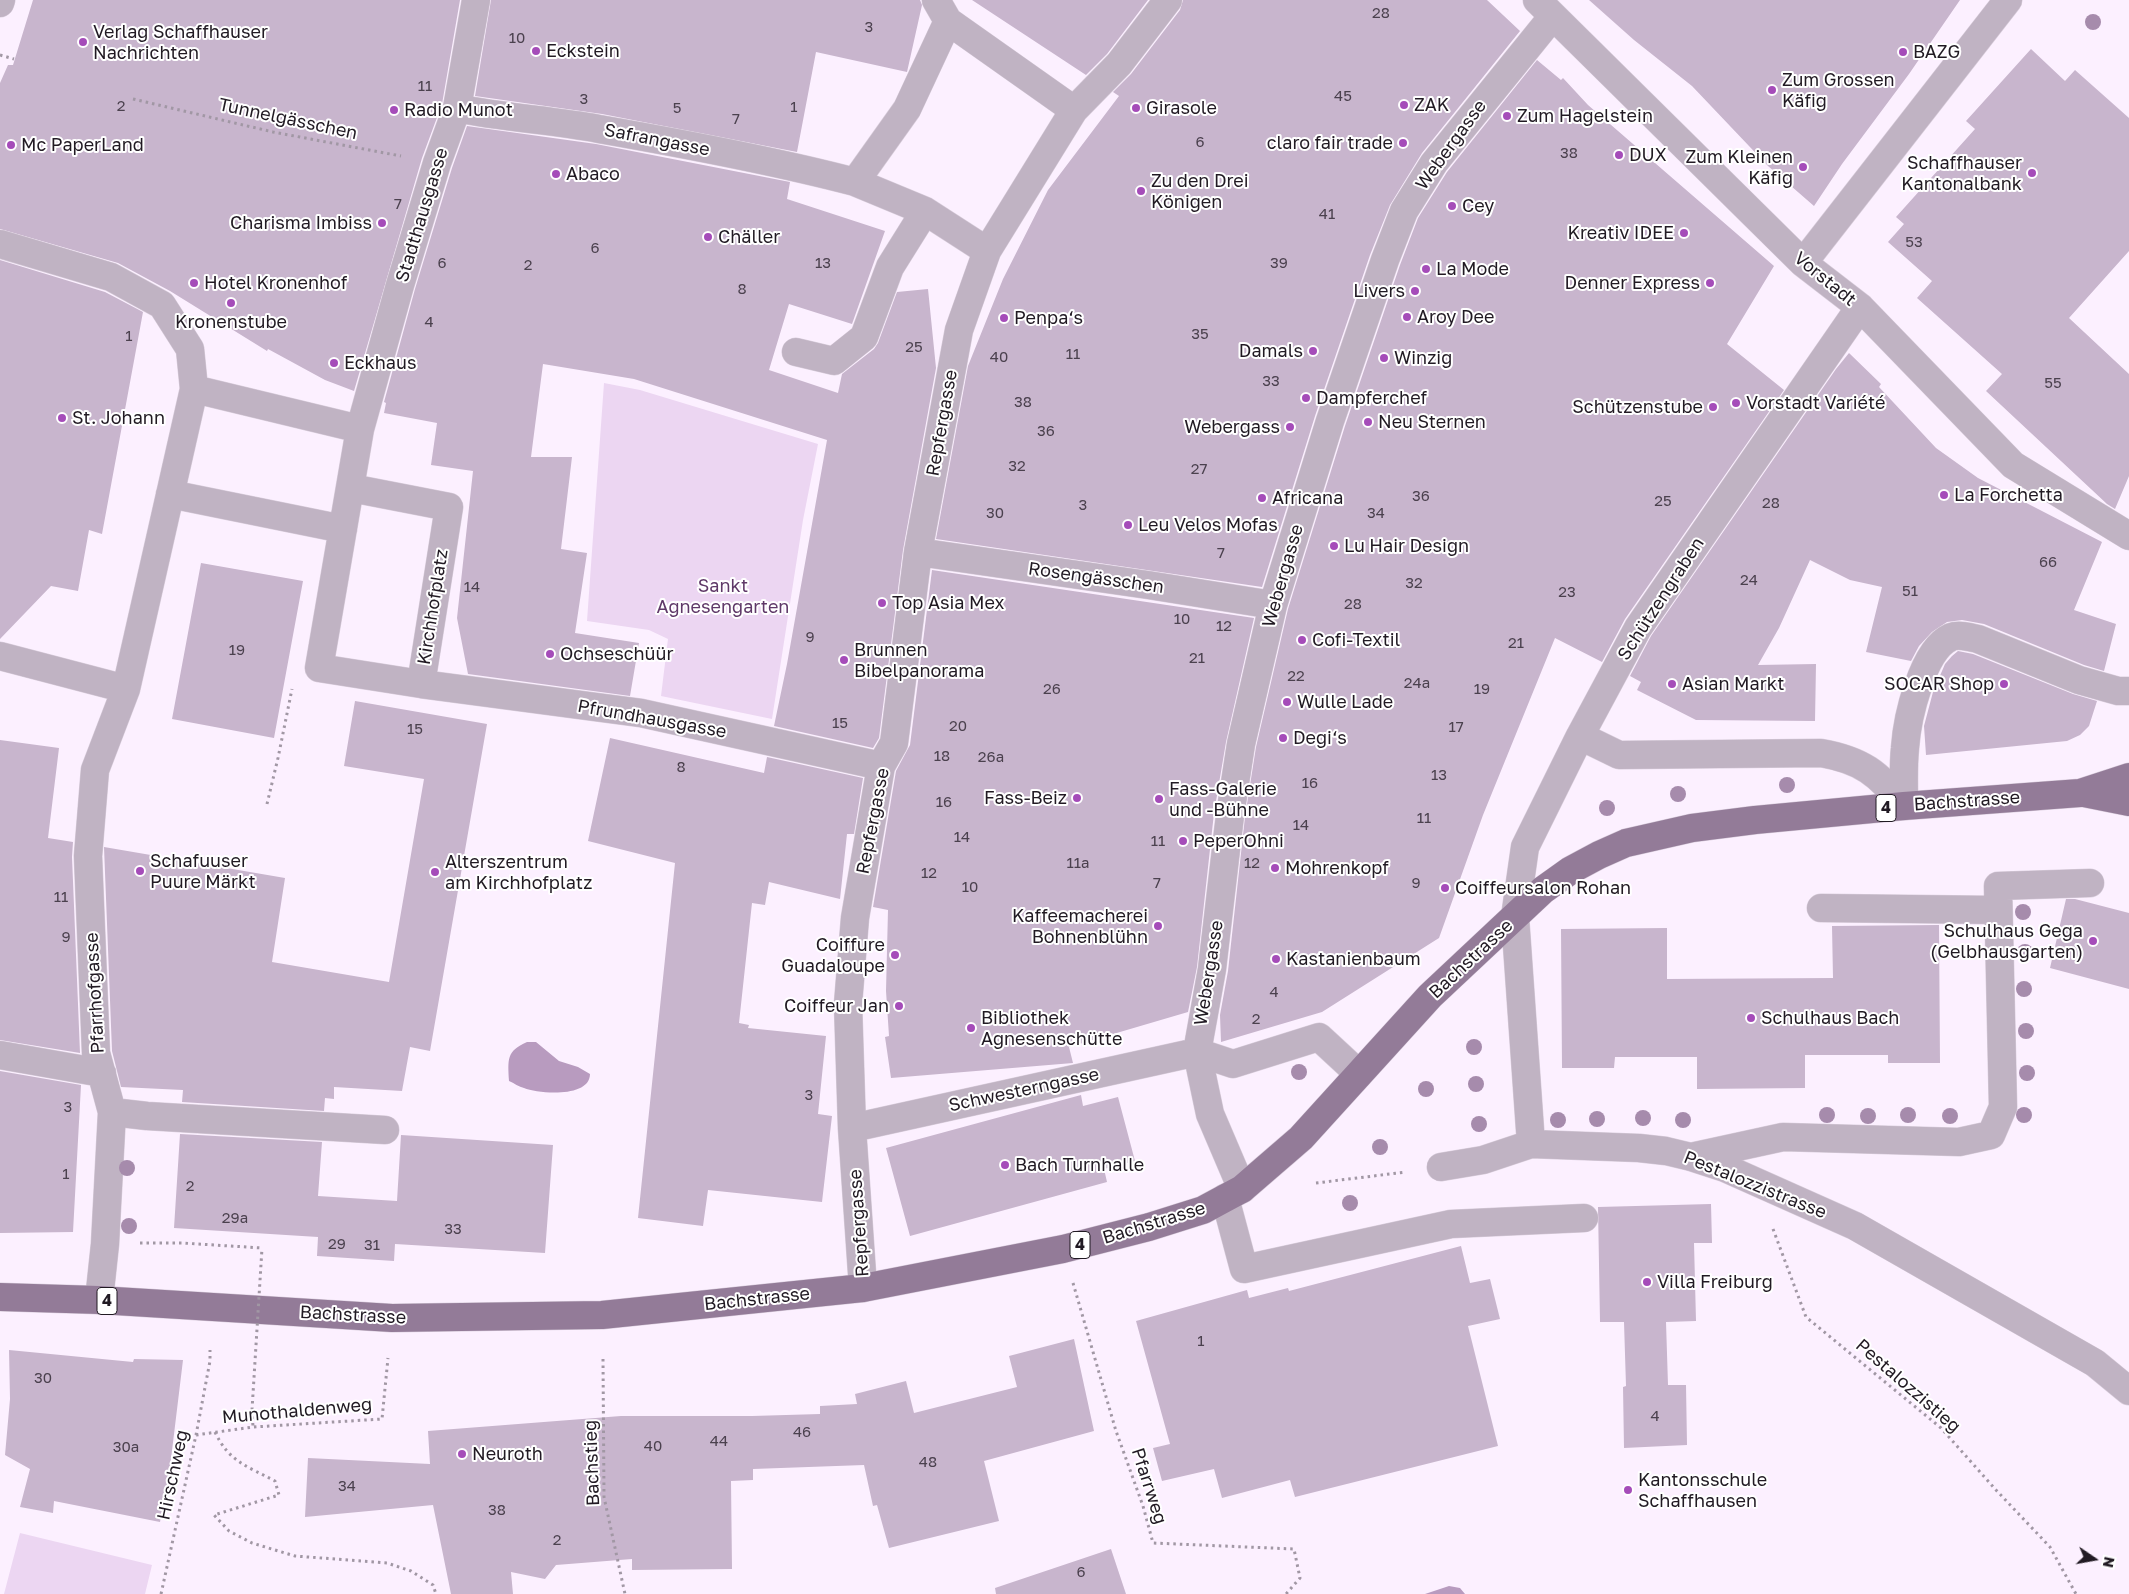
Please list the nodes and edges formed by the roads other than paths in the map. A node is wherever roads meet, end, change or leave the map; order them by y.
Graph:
1 (476, 0) edge
2 (1168, 0) edge
3 (2008, 0) edge
4 (1545, 8) edge
5 (942, 10) edge
6 (457, 108) junction
7 (1074, 110) junction
8 (855, 182) junction
9 (925, 211) junction
10 (0, 244) edge
11 (987, 251) junction
12 (1803, 263) junction
13 (1860, 307) junction
14 (796, 352) dead end
15 (194, 389) junction
16 (360, 429) junction
17 (351, 488) junction
18 (170, 494) junction
19 (342, 529) junction
20 (2129, 536) edge
21 (918, 552) junction
22 (1273, 605) junction
23 (0, 656) edge
24 (421, 684) junction
25 (126, 689) junction
26 (2129, 691) edge
27 (1580, 736) junction
28 (881, 766) junction
29 (2129, 778) edge
30 (2080, 793) junction
31 (2129, 802) edge
32 (1904, 806) junction
33 (2090, 883) dead end
34 (1821, 908) dead end
35 (1998, 910) junction
36 (1515, 918) junction
37 (1197, 1052) junction
38 (0, 1055) edge
39 (102, 1073) junction
40 (1359, 1074) junction
41 (112, 1112) junction
42 (852, 1128) junction
43 (385, 1130) dead end
44 (1531, 1144) junction
45 (1690, 1156) junction
46 (1442, 1167) road end
47 (1234, 1194) junction
48 (1584, 1218) dead end
49 (863, 1288) junction
50 (0, 1297) edge
51 (99, 1300) junction
52 (2129, 1391) edge

1 - 6 street, Stadthausgasse
2 - 7 street, Repfergasse
3 - 12 street
4 - 12 street, Vorstadt
4 - 22 street, Webergasse
5 - 7 street
5 - 8 street
6 - 8 street, Safrangasse
6 - 16 street, Stadthausgasse
7 - 11 street, Repfergasse
8 - 9 street, Safrangasse
9 - 11 street, Safrangasse
9 - 14 street
10 - 15 street
11 - 21 street, Repfergasse
12 - 13 street, Vorstadt
13 - 20 street, Vorstadt
13 - 27 street, Schützengraben
15 - 16 street
15 - 18 street
16 - 17 street
17 - 19 street
17 - 24 street, Kirchhofplatz
18 - 19 street
18 - 25 street
19 - 24 street, Kirchhofplatz
21 - 22 street, Rosengässchen
21 - 28 street, Repfergasse
22 - 37 street, Webergasse
23 - 25 street
24 - 28 street, Pfrundhausgasse
25 - 39 street, Pfarrhofgasse
26 - 32 street
27 - 32 street
27 - 36 street, Schützengraben
28 - 42 street, Repfergasse
29 - 30 main road, Bachstrasse / 4
30 - 31 main road, Bachstrasse / 4
30 - 32 main road, Bachstrasse / 4
32 - 36 main road, Bachstrasse / 4
33 - 35 street
34 - 35 street
35 - 45 street
36 - 40 main road, Bachstrasse / 4
36 - 44 street
37 - 40 street
37 - 42 street, Schwesterngasse
37 - 47 street, Webergasse
38 - 39 street
39 - 41 street, Pfarrhofgasse
40 - 47 main road, Bachstrasse / 4
41 - 43 street
41 - 51 street, Pfarrhofgasse
42 - 49 street, Repfergasse
44 - 45 street, Pestalozzistrasse
44 - 46 street
45 - 52 street, Pestalozzistrasse
47 - 48 street, Webergasse
47 - 49 main road, Bachstrasse / 4
49 - 51 main road, Bachstrasse / 4
50 - 51 main road, Bachstrasse / 4

